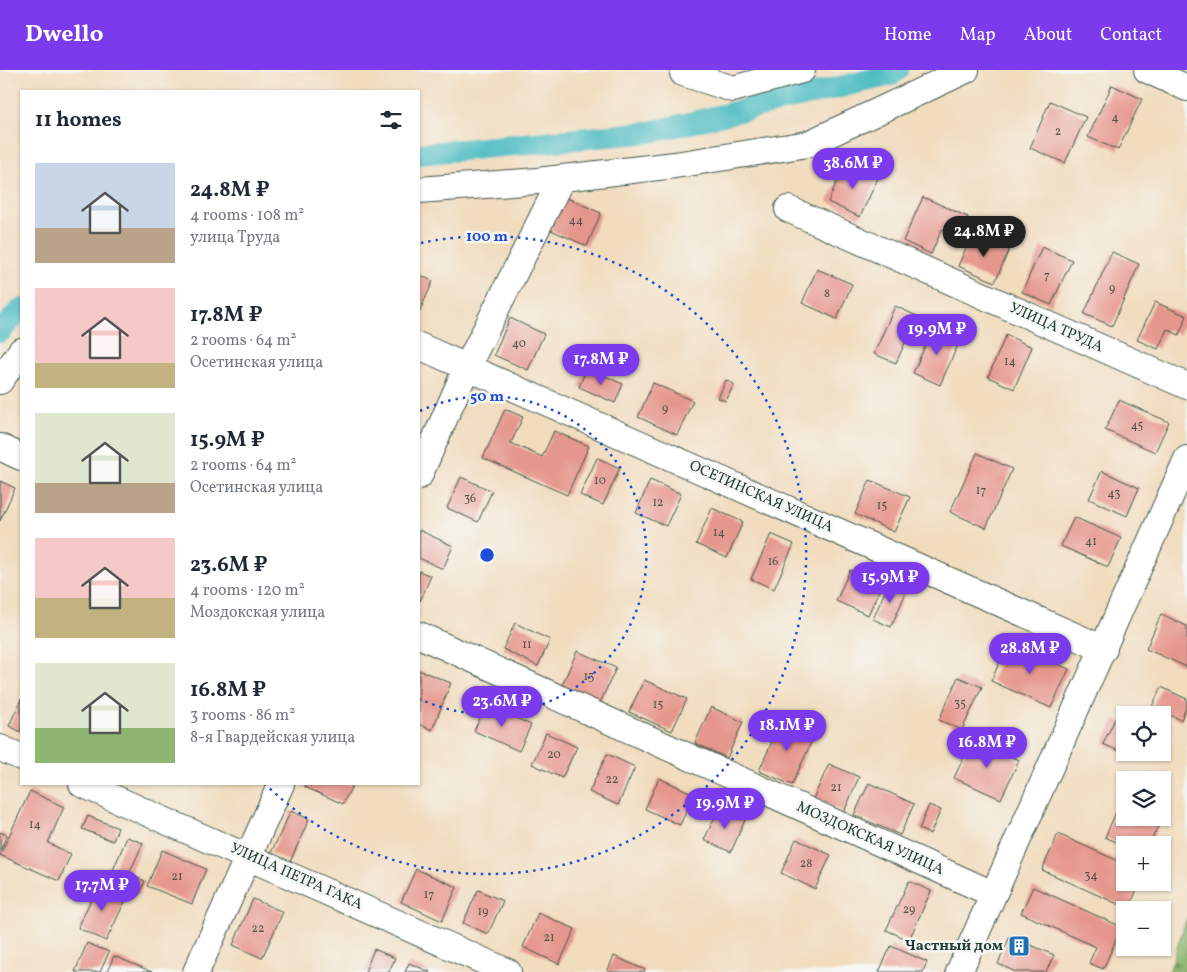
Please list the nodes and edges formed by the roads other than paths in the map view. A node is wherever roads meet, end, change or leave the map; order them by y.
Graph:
1 (802, 70) edge
2 (966, 70) edge
3 (1147, 70) edge
4 (683, 73) dead end
5 (1187, 88) edge
6 (562, 178) junction
7 (420, 190) edge
8 (788, 209) dead end
9 (420, 346) edge
10 (20, 352) edge
11 (468, 367) junction
12 (0, 381) edge
13 (1187, 386) edge
14 (0, 448) edge
15 (20, 457) edge
16 (1187, 460) edge
17 (420, 474) edge
18 (420, 636) edge
19 (1104, 649) junction
20 (0, 748) edge
21 (20, 758) edge
22 (84, 785) edge
23 (281, 785) edge
24 (249, 856) junction
25 (993, 894) junction
26 (196, 972) edge
27 (508, 972) edge
28 (958, 972) edge

1 - 4 street
2 - 6 street
3 - 5 street
6 - 7 street
6 - 11 street
8 - 13 street, УЛИЦА ТРУДА
9 - 11 street, ОСЕТИНСКАЯ УЛИЦА
10 - 12 street
11 - 17 street
11 - 19 street, ОСЕТИНСКАЯ УЛИЦА
14 - 15 street
16 - 19 street
18 - 25 street, МОЗДОКСКАЯ УЛИЦА
19 - 25 street
20 - 21 street
22 - 24 street, УЛИЦА ПЕТРА ГАКА
23 - 24 street
24 - 26 street
24 - 27 street, УЛИЦА ПЕТРА ГАКА
25 - 28 street

